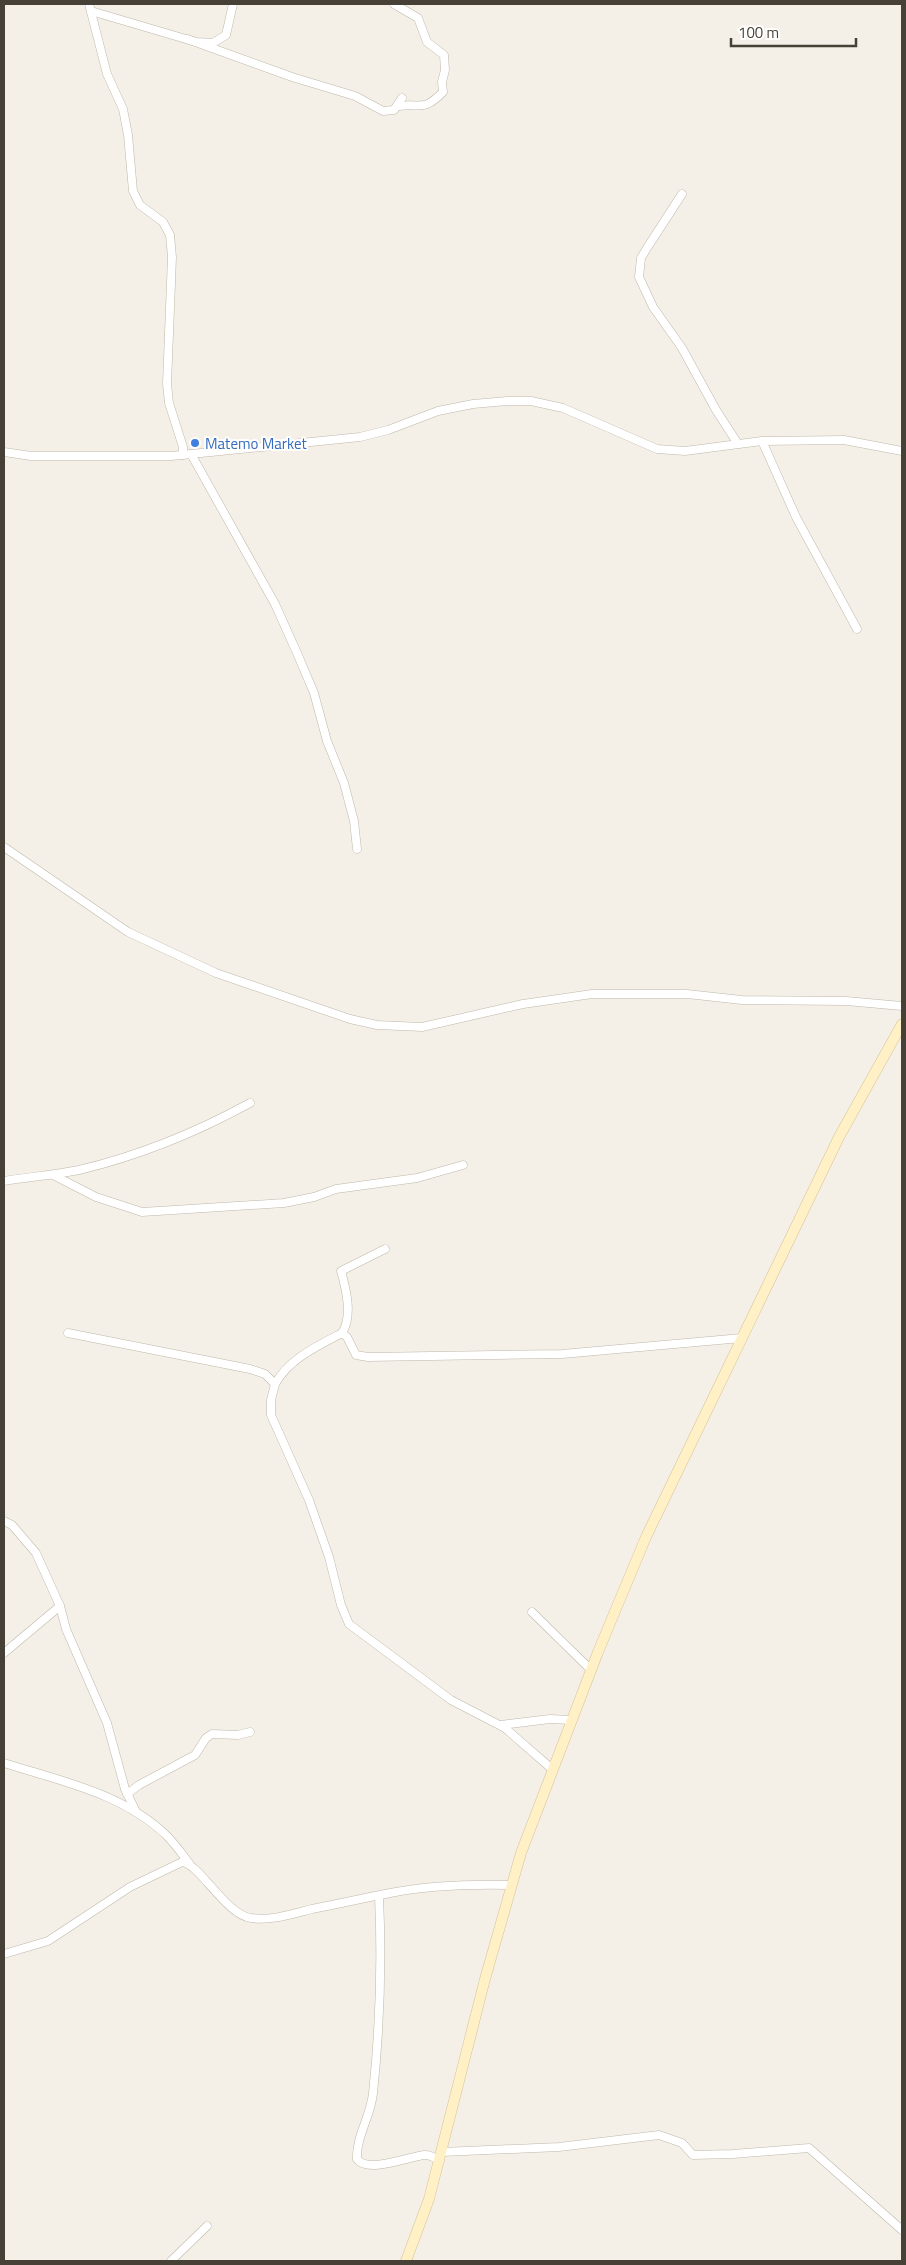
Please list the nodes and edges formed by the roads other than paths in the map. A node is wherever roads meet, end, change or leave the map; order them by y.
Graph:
1 (233, 4) edge
2 (394, 4) edge
3 (89, 6) edge
4 (187, 40) junction
5 (402, 98) dead end
6 (399, 106) junction
7 (682, 194) dead end
8 (762, 441) junction
9 (738, 444) junction
10 (902, 451) edge
11 (4, 452) edge
12 (187, 454) junction
13 (857, 630) dead end
14 (4, 847) edge
15 (357, 849) dead end
16 (902, 1006) edge
17 (902, 1024) edge
18 (250, 1103) dead end
19 (463, 1164) dead end
20 (53, 1175) junction
21 (4, 1181) edge
22 (385, 1249) dead end
23 (68, 1333) dead end
24 (342, 1333) junction
25 (742, 1338) junction
26 (281, 1373) junction
27 (265, 1374) junction
28 (275, 1384) junction
29 (4, 1521) edge
30 (60, 1606) junction
31 (532, 1612) dead end
32 (4, 1654) edge
33 (591, 1670) junction
34 (571, 1720) junction
35 (500, 1725) junction
36 (250, 1732) dead end
37 (4, 1763) edge
38 (552, 1769) junction
39 (127, 1794) junction
40 (136, 1812) junction
41 (189, 1862) junction
42 (512, 1885) junction
43 (379, 1896) junction
44 (4, 1954) edge
45 (441, 2156) junction
46 (207, 2226) dead end
47 (902, 2230) edge
48 (171, 2261) edge
49 (406, 2261) edge

1 - 4 street
2 - 6 street
3 - 4 street
3 - 12 street
4 - 6 street
5 - 6 street
7 - 9 street
8 - 9 street
8 - 10 street
8 - 13 street
9 - 12 street
11 - 12 street
12 - 15 street
14 - 16 street
17 - 25 street
18 - 20 street
19 - 20 street
20 - 21 street
22 - 24 street
23 - 27 street
24 - 25 street
24 - 26 street
25 - 33 street
26 - 27 street
26 - 28 street
27 - 28 street
28 - 35 street
29 - 30 street
30 - 32 street
30 - 39 street
31 - 33 street
33 - 34 street
34 - 35 street
34 - 38 street
35 - 38 street
36 - 39 street
37 - 40 street
38 - 42 street
39 - 40 street
40 - 41 street
41 - 43 street
41 - 44 street
42 - 43 street
42 - 45 street
43 - 45 street
45 - 47 street
45 - 49 street
46 - 48 street

